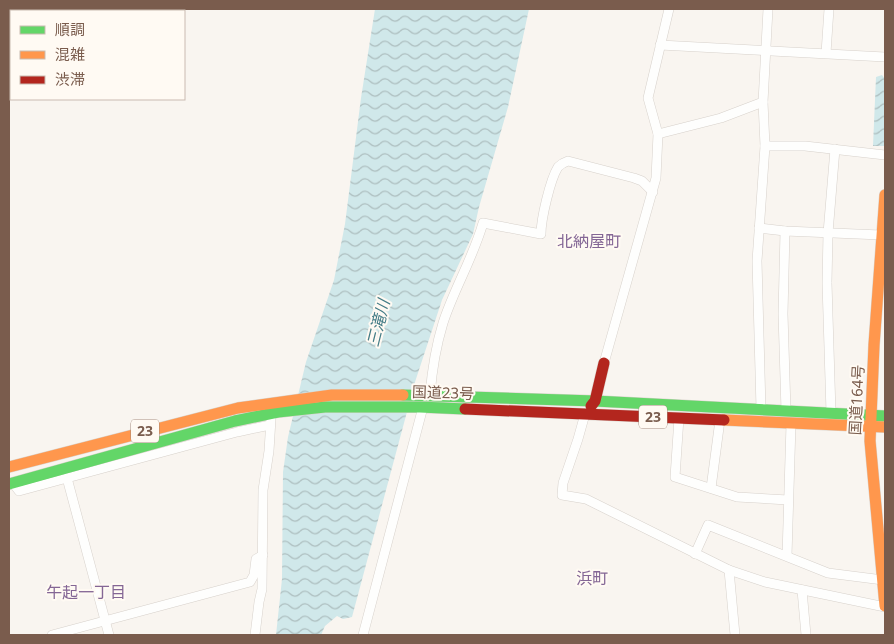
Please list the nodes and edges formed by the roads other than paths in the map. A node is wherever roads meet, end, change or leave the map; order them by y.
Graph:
1 (669, 9) edge
2 (768, 9) edge
3 (829, 9) edge
4 (660, 45) junction
5 (766, 49) junction
6 (826, 53) junction
7 (885, 56) edge
8 (763, 102) junction
9 (658, 134) junction
10 (765, 146) junction
11 (836, 149) junction
12 (885, 155) edge
13 (653, 192) junction
14 (885, 195) edge
15 (760, 228) junction
16 (785, 231) junction
17 (828, 233) junction
18 (881, 235) junction
19 (604, 363) joint
20 (427, 394) junction
21 (595, 401) junction
22 (421, 407) junction
23 (761, 409) junction
24 (786, 411) junction
25 (276, 413) junction
26 (831, 413) junction
27 (585, 414) junction
28 (885, 416) edge
29 (679, 418) junction
30 (720, 420) junction
31 (871, 421) junction
32 (791, 424) junction
33 (885, 427) edge
34 (9, 467) edge
35 (67, 478) junction
36 (11, 484) edge
37 (711, 488) junction
38 (788, 500) junction
39 (263, 554) junction
40 (695, 554) junction
41 (787, 556) junction
42 (729, 570) junction
43 (884, 582) edge
44 (802, 590) junction
45 (885, 606) edge
46 (106, 620) junction
47 (52, 635) edge
48 (109, 635) edge
49 (255, 635) edge
50 (363, 635) edge
51 (735, 635) edge
52 (806, 635) edge

1 - 4 street
2 - 5 street
3 - 6 street
4 - 5 street
4 - 9 street
5 - 6 street
5 - 8 street
6 - 7 street
8 - 9 street
8 - 10 street
9 - 13 street
10 - 11 street
10 - 15 street
11 - 12 street
11 - 17 street
13 - 19 street
13 - 20 street
14 - 18 main road, 国道164号
15 - 16 street
15 - 23 street
16 - 17 street
16 - 24 street
17 - 18 street
17 - 26 street
18 - 31 main road, 国道164号
19 - 21 main road
20 - 21 main road, 国道23号 / 23
20 - 25 main road, 国道23号 / 23
21 - 23 main road, 国道23号 / 23
21 - 27 main road
22 - 25 main road, 国道23号 / 23
22 - 27 main road, 国道23号 / 23
22 - 50 street
23 - 24 main road, 国道23号 / 23
24 - 26 main road, 国道23号 / 23
25 - 34 main road, 国道23号 / 23
25 - 35 street
25 - 36 main road, 国道23号 / 23
25 - 39 street
26 - 31 main road, 国道23号 / 23
27 - 29 main road, 国道23号 / 23
27 - 40 street
28 - 31 main road, 国道23号 / 23
29 - 30 main road, 国道23号 / 23
29 - 37 street
30 - 32 main road, 国道23号 / 23
30 - 37 street
31 - 32 main road, 国道23号 / 23
31 - 33 main road, 国道23号 / 23
31 - 43 main road, 国道164号
32 - 38 street
35 - 36 street
35 - 46 street
37 - 38 street
38 - 41 street
39 - 46 street
39 - 49 street
40 - 41 street
40 - 42 street
41 - 43 street
42 - 44 street
42 - 51 street
43 - 45 main road, 国道164号
44 - 45 street
44 - 52 street
46 - 47 street
46 - 48 street

